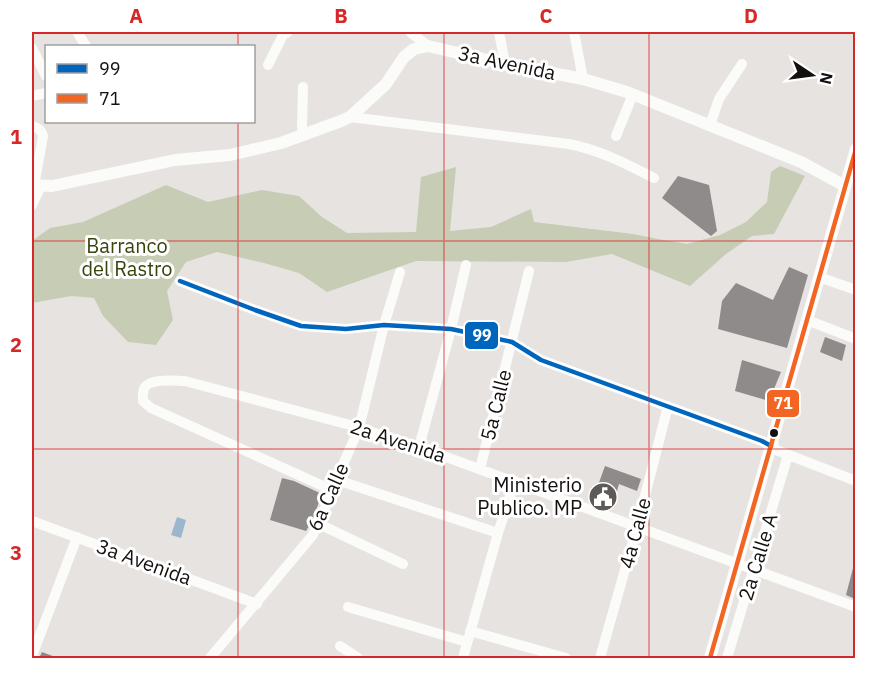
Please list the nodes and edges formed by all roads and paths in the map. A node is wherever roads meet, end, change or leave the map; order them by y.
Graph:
1 (77, 32) edge
2 (410, 32) edge
3 (499, 32) edge
4 (574, 32) edge
5 (284, 33) edge
6 (85, 45) edge
7 (428, 46) junction
8 (32, 48) edge
9 (505, 64) junction
10 (742, 64) dead end
11 (268, 65) dead end
12 (45, 68) edge
13 (583, 79) junction
14 (303, 87) dead end
15 (633, 94) junction
16 (350, 117) junction
17 (710, 125) junction
18 (32, 126) edge
19 (303, 135) junction
20 (615, 136) dead end
21 (855, 149) edge
22 (654, 178) dead end
23 (36, 186) edge
24 (850, 188) edge
25 (32, 205) edge
26 (466, 265) dead end
27 (529, 271) dead end
28 (400, 272) dead end
29 (819, 277) junction
30 (180, 281) dead end
31 (855, 290) edge
32 (807, 320) junction
33 (384, 325) junction
34 (451, 329) junction
35 (855, 339) edge
36 (512, 342) junction
37 (668, 406) junction
38 (359, 428) junction
39 (419, 447) junction
40 (772, 448) junction
41 (788, 455) junction
42 (480, 469) junction
43 (515, 481) junction
44 (855, 481) edge
45 (334, 485) junction
46 (32, 520) edge
47 (319, 524) junction
48 (636, 527) junction
49 (498, 533) junction
50 (77, 537) junction
51 (403, 564) dead end
52 (738, 564) junction
53 (754, 570) junction
54 (257, 604) junction
55 (348, 607) dead end
56 (855, 607) edge
57 (470, 631) junction
58 (466, 642) junction
59 (340, 646) dead end
60 (32, 656) edge
61 (214, 658) edge
62 (358, 658) edge
63 (463, 658) edge
64 (566, 658) edge
65 (600, 658) edge
66 (710, 658) edge
67 (727, 658) edge

1 - 6 street
2 - 7 street
3 - 9 street
4 - 13 street
5 - 11 street
7 - 9 main road, 3a Avenida
7 - 16 main road
8 - 12 street
9 - 13 main road, 3a Avenida
10 - 17 street
13 - 15 main road, 3a Avenida
14 - 19 street
15 - 17 main road, 3a Avenida
15 - 20 street
16 - 19 main road
16 - 22 street
17 - 24 main road, 3a Avenida
18 - 23 street
19 - 23 main road
21 - 24 main road
23 - 25 street
24 - 29 main road
26 - 34 street
27 - 36 street, 5a Calle
28 - 33 street, 6a Calle
29 - 31 street
29 - 32 main road
30 - 33 street
32 - 35 street
32 - 40 main road
33 - 34 street
33 - 38 street, 6a Calle
34 - 36 street
34 - 39 street
36 - 37 street
36 - 42 street, 5a Calle
37 - 40 street
37 - 48 street, 4a Calle
38 - 39 street, 2a Avenida
38 - 45 street, 6a Calle
38 - 45 street, 2a Avenida
39 - 42 street, 2a Avenida
40 - 41 street
40 - 52 main road
41 - 44 street
41 - 53 street, 2a Calle A
42 - 43 street, 2a Avenida
43 - 48 street, 2a Avenida
43 - 49 street
45 - 47 street, 6a Calle
45 - 49 street
46 - 50 street, 3a Avenida
47 - 51 street
47 - 54 street, 6a Calle
48 - 52 street, 2a Avenida
48 - 65 street, 4a Calle
49 - 57 street
50 - 54 street, 3a Avenida
50 - 60 street
52 - 53 street, 2a Avenida
52 - 66 main road
53 - 56 street, 2a Avenida
53 - 67 street, 2a Calle A
54 - 61 street, 6a Calle
55 - 58 street
57 - 58 street
57 - 64 street
58 - 63 street
59 - 62 street

